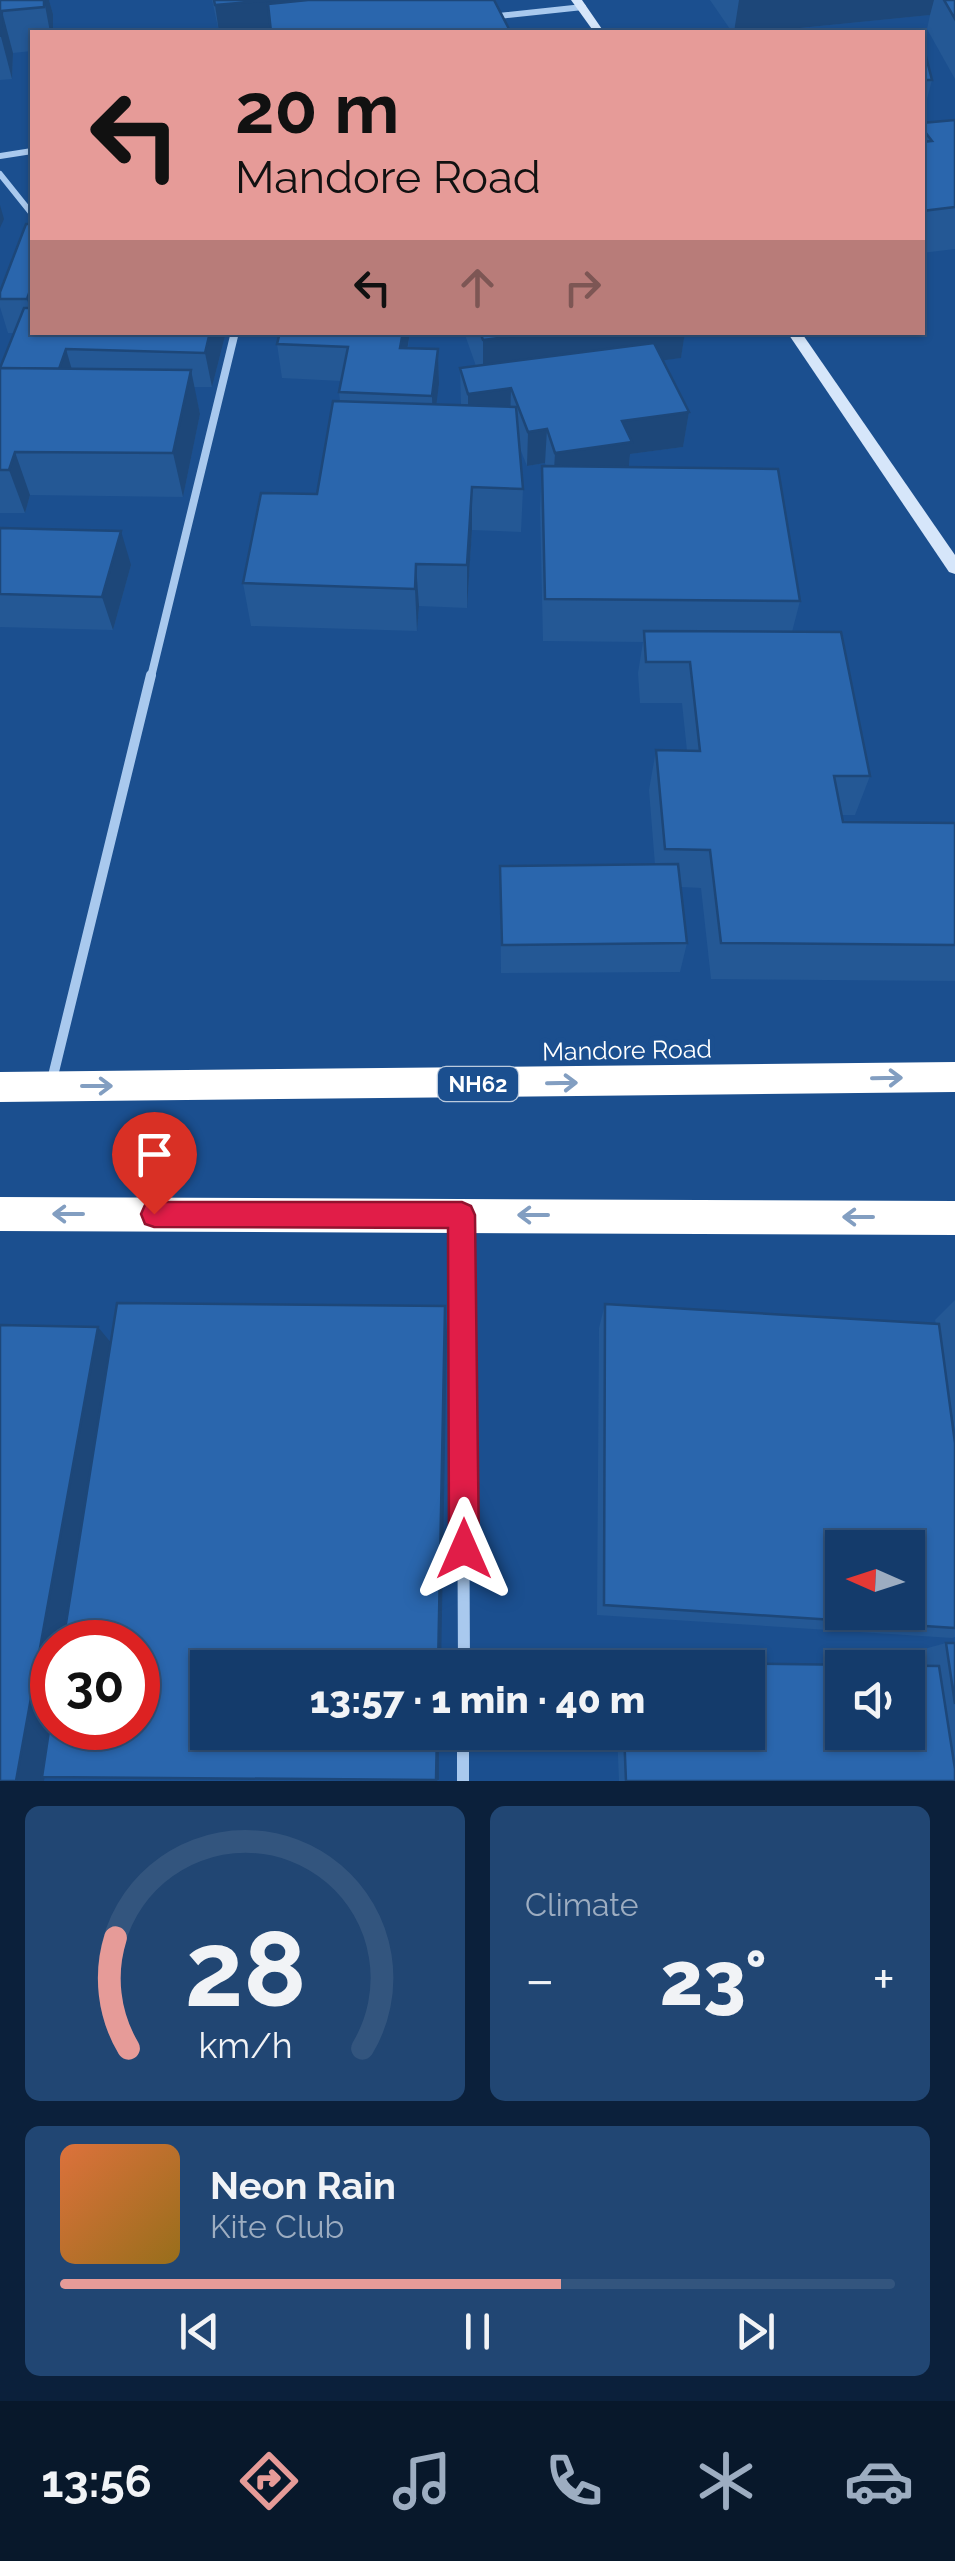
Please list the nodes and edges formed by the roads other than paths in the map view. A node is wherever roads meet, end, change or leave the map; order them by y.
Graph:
1 (580, 4) edge
2 (485, 17) edge
3 (598, 30) edge
4 (30, 150) edge
5 (0, 156) edge
6 (0, 174) edge
7 (30, 212) edge
8 (234, 335) edge
9 (796, 335) edge
10 (955, 568) edge
11 (955, 1077) edge
12 (51, 1086) junction
13 (0, 1087) edge
14 (0, 1214) edge
15 (462, 1215) junction
16 (955, 1218) edge
17 (464, 1650) edge
18 (463, 1750) edge
19 (463, 1781) edge

1 - 2 street
1 - 3 street
4 - 5 street
6 - 7 street
8 - 12 street
9 - 10 street
12 -> 11 highway, Mandore Road / NH62
12 - 13 highway, Mandore Road / NH62
15 -> 14 highway
16 -> 15 highway
15 - 17 street
18 - 19 street

